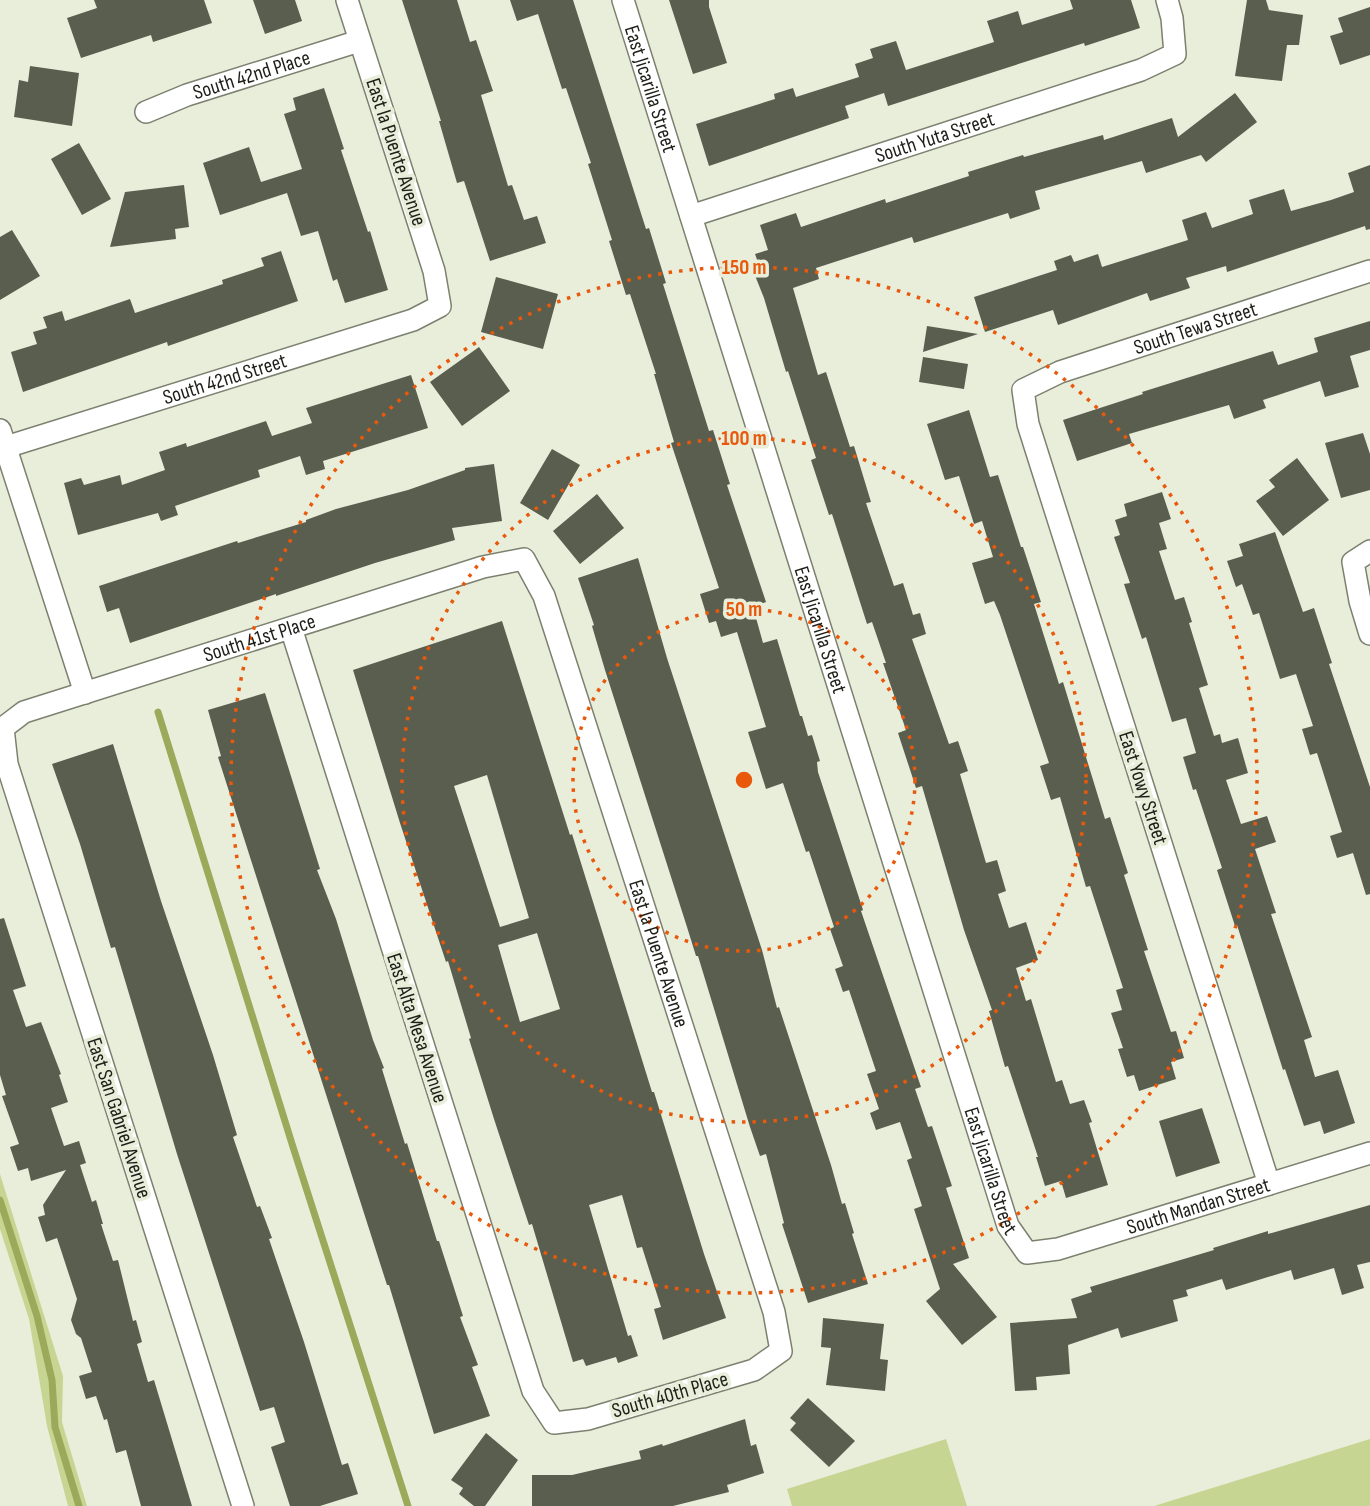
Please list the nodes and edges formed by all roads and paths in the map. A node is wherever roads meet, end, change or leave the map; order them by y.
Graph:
1 (347, 0) edge
2 (622, 0) edge
3 (1167, 0) edge
4 (359, 41) junction
5 (146, 112) dead end
6 (691, 216) junction
7 (1370, 271) edge
8 (440, 306) joint
9 (1023, 390) joint
10 (3, 439) edge
11 (1362, 556) edge
12 (524, 559) joint
13 (290, 628) junction
14 (1370, 634) edge
15 (85, 693) junction
16 (3, 729) joint
17 (1370, 1153) edge
18 (1269, 1185) junction
19 (1027, 1253) joint
20 (781, 1351) joint
21 (554, 1423) joint
22 (243, 1506) edge

1 - 4 street, East la Puente Avenue
2 - 6 street, East Jicarilla Street
3 - 6 street, South Yuta Street
4 - 5 street, South 42nd Place
4 - 8 street, East la Puente Avenue
6 - 19 street, East Jicarilla Street
7 - 9 street, South Tewa Street
8 - 10 street, South 42nd Street
9 - 18 street, East Yowy Street
10 - 15 street
11 - 14 street
12 - 13 street, South 41st Place
12 - 20 street, East la Puente Avenue
13 - 15 street, South 41st Place
13 - 21 street, East Alta Mesa Avenue
15 - 16 street, South 41st Place
16 - 22 street, East San Gabriel Avenue
17 - 18 street, South Mandan Street
18 - 19 street, South Mandan Street
20 - 21 street, South 40th Place

